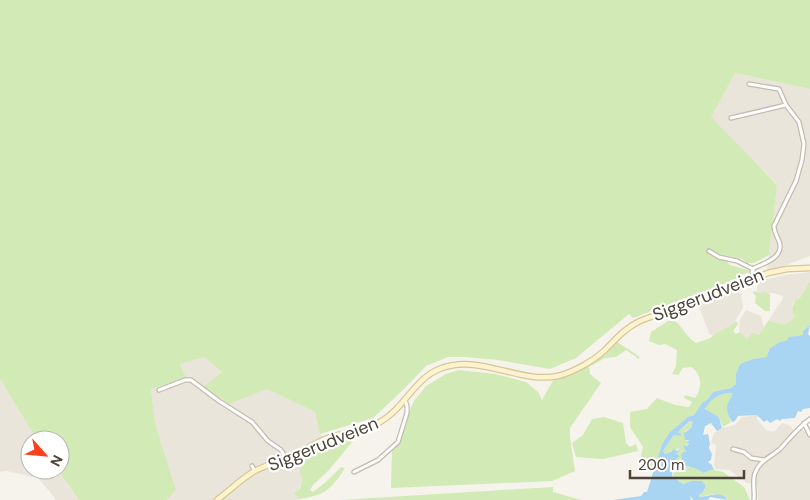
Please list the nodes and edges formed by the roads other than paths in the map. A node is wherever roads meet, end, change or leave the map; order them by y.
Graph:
1 (749, 84) dead end
2 (786, 105) junction
3 (731, 118) dead end
4 (709, 251) dead end
5 (810, 268) edge
6 (753, 269) junction
7 (754, 278) junction
8 (160, 390) dead end
9 (405, 400) junction
10 (810, 419) edge
11 (804, 423) junction
12 (810, 435) edge
13 (733, 449) dead end
14 (284, 455) dead end
15 (764, 460) junction
16 (252, 466) dead end
17 (255, 471) junction
18 (354, 472) dead end
19 (217, 500) edge
20 (754, 500) edge

1 - 2 street
2 - 3 street
2 - 6 street
4 - 6 street
5 - 7 main road, Siggerudveien
6 - 7 street
7 - 9 main road, Siggerudveien
8 - 14 street
9 - 17 main road, Siggerudveien
9 - 18 street
10 - 11 street
11 - 12 street
11 - 15 street
13 - 15 street
15 - 20 street
16 - 17 street
17 - 19 main road, Siggerudveien

